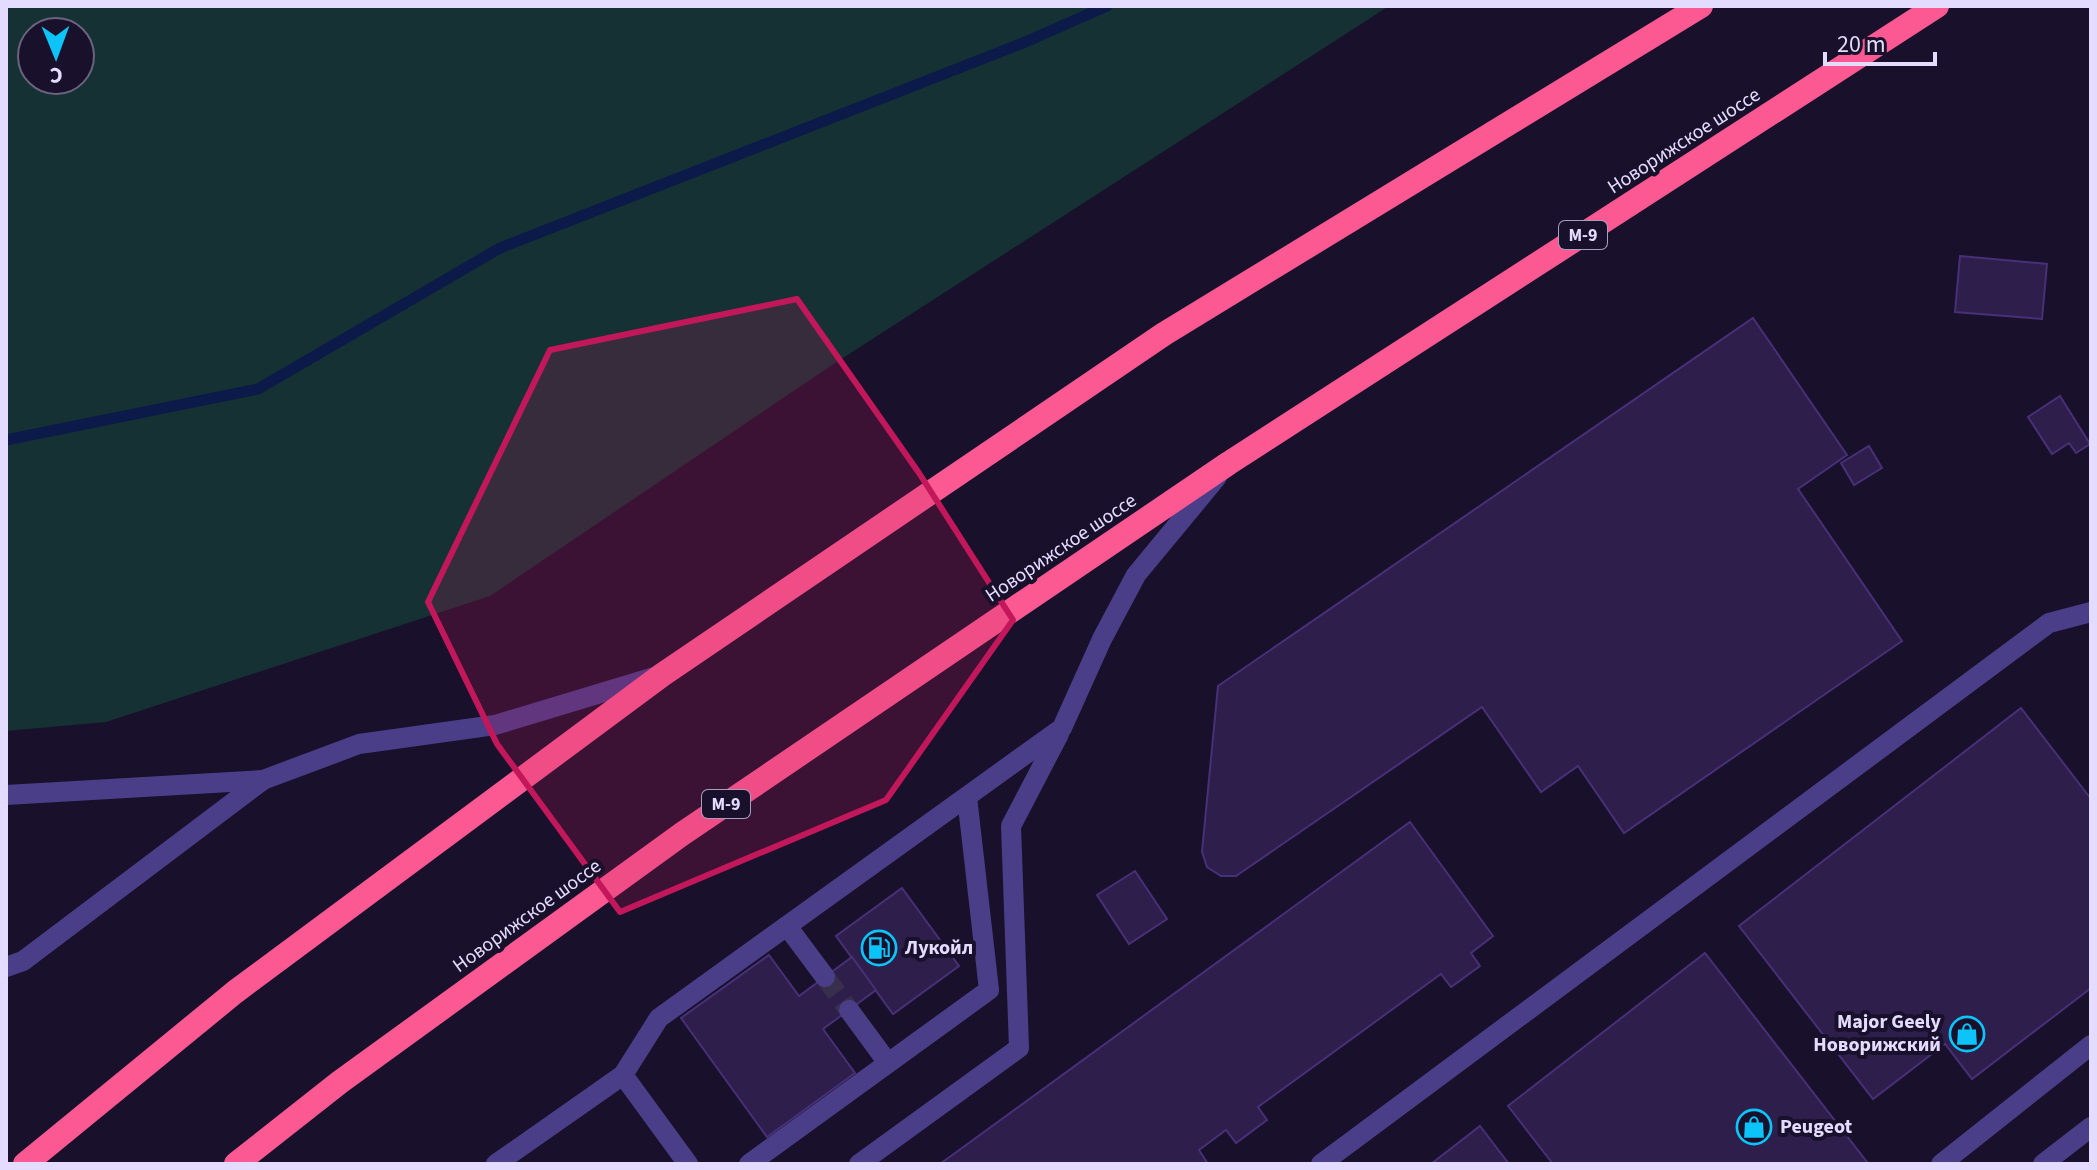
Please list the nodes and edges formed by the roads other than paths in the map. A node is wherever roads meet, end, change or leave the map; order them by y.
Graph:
1 (1701, 6) edge
2 (1937, 6) edge
3 (1229, 463) junction
4 (2091, 612) edge
5 (662, 675) junction
6 (1062, 728) junction
7 (263, 780) junction
8 (6, 795) edge
9 (967, 797) junction
10 (787, 926) junction
11 (6, 967) edge
12 (825, 977) tunnel mouth
13 (849, 1010) tunnel mouth
14 (2091, 1045) edge
15 (888, 1063) junction
16 (623, 1075) junction
17 (2091, 1127) edge
18 (25, 1164) edge
19 (236, 1164) edge
20 (496, 1164) edge
21 (688, 1164) edge
22 (749, 1164) edge
23 (859, 1164) edge
24 (1321, 1164) edge
25 (1941, 1164) edge
26 (2044, 1164) edge

1 - 5 highway
2 - 3 highway, Новорижское шоссе / М-9
3 - 6 lane
3 - 19 highway, Новорижское шоссе / М-9
4 - 24 lane
5 - 7 lane
5 - 18 highway
6 - 9 lane
6 - 23 lane
7 - 8 lane
7 - 11 lane
9 - 10 lane
9 - 15 lane
10 - 12 lane
10 - 16 lane
13 - 15 lane
14 - 25 lane
15 - 22 lane
16 - 20 lane
16 - 21 lane
17 - 26 lane

